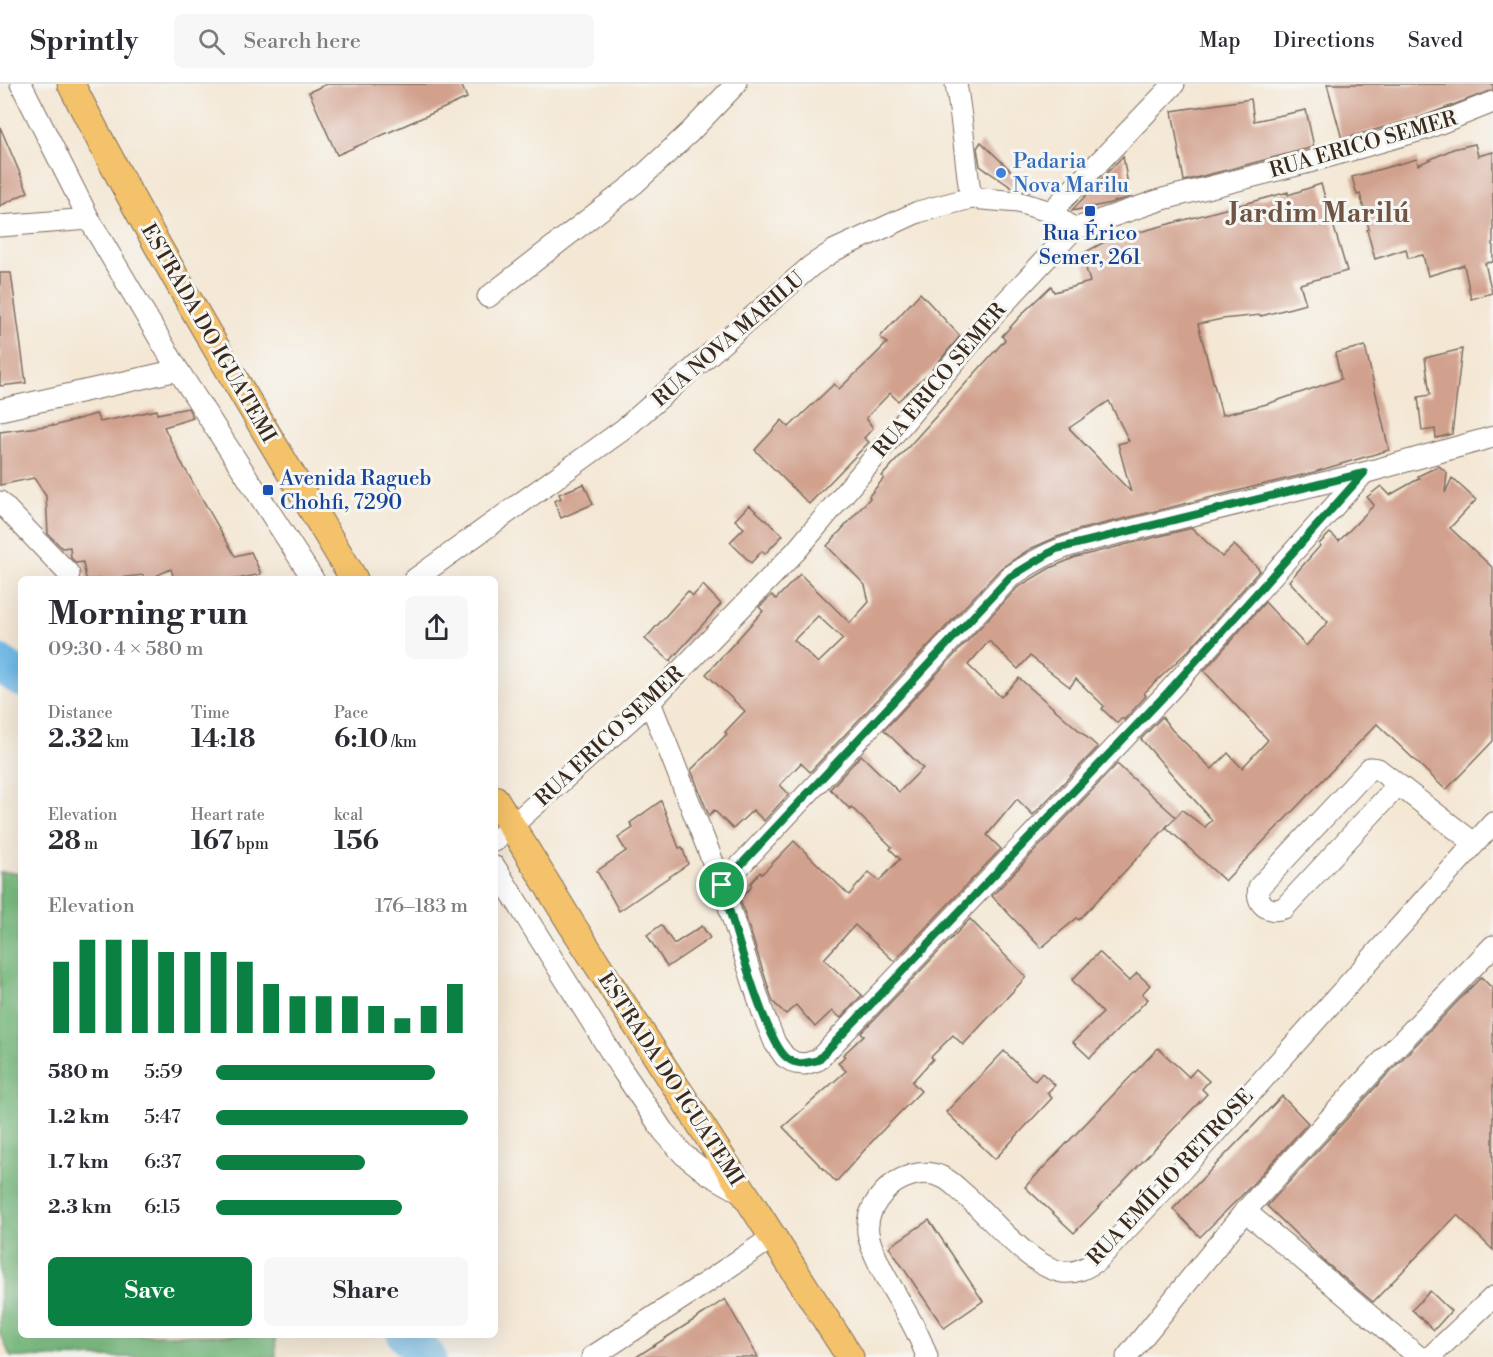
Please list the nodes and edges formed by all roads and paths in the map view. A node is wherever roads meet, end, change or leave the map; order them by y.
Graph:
1 (21, 84) edge
2 (71, 84) edge
3 (736, 84) edge
4 (956, 84) edge
5 (1174, 84) edge
6 (1493, 102) edge
7 (971, 198) junction
8 (1051, 212) junction
9 (88, 219) junction
10 (0, 226) edge
11 (1074, 229) junction
12 (488, 297) dead end
13 (178, 370) junction
14 (0, 410) edge
15 (1493, 437) edge
16 (1364, 473) junction
17 (0, 502) edge
18 (69, 574) dead end
19 (311, 576) edge
20 (352, 576) edge
21 (419, 576) edge
22 (650, 702) junction
23 (1398, 784) junction
24 (498, 812) edge
25 (1493, 823) edge
26 (503, 833) edge
27 (1474, 843) junction
28 (498, 872) edge
29 (722, 885) junction
30 (1493, 946) edge
31 (746, 1195) junction
32 (1245, 1211) junction
33 (773, 1237) junction
34 (1493, 1297) edge
35 (592, 1357) edge
36 (850, 1357) edge
37 (927, 1357) edge
38 (1127, 1357) edge
39 (1419, 1357) edge
40 (1430, 1357) edge

1 - 9 street
2 - 20 main road, ESTRADA DO IGUATEMI
3 - 12 street
4 - 7 street
5 - 8 street
6 - 11 street, RUA ERICO SEMER
7 - 8 street, RUA NOVA MARILU
7 - 21 street, RUA NOVA MARILU
8 - 11 street, RUA NOVA MARILU
9 - 10 street
9 - 13 street
11 - 22 street, RUA ERICO SEMER
13 - 14 street
13 - 19 street
15 - 16 street
16 - 29 street
16 - 29 street
17 - 18 street
22 - 26 street, RUA ERICO SEMER
22 - 29 street
23 - 23 street
23 - 27 street
24 - 26 main road, ESTRADA DO IGUATEMI
25 - 27 street, RUA EMÍLIO RETROSE
26 - 31 main road, ESTRADA DO IGUATEMI
27 - 37 street, RUA EMÍLIO RETROSE
28 - 31 street
30 - 32 street
31 - 33 main road, ESTRADA DO IGUATEMI
32 - 38 street
32 - 39 street
33 - 35 street
33 - 36 main road, ESTRADA DO IGUATEMI
34 - 40 street

